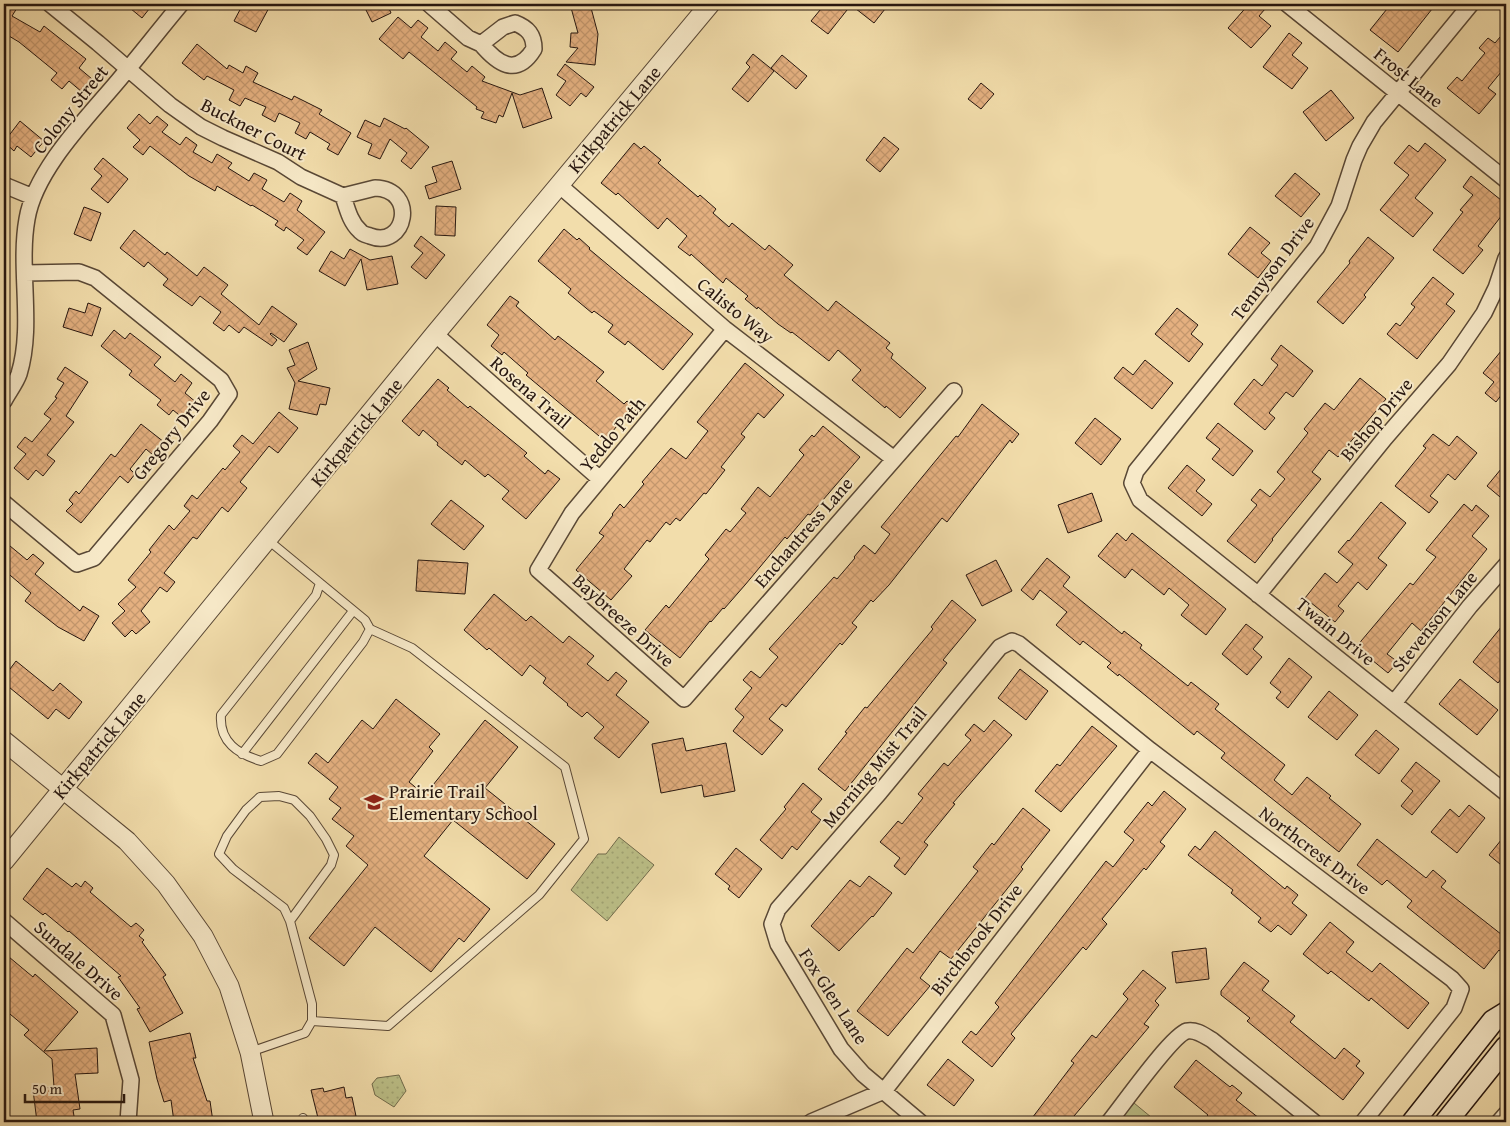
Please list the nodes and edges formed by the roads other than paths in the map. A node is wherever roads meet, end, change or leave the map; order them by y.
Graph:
1 (50, 4) edge
2 (181, 4) edge
3 (428, 4) edge
4 (710, 4) edge
5 (1287, 4) edge
6 (1471, 4) edge
7 (481, 44) dead end
8 (128, 69) junction
9 (1397, 93) junction
10 (1506, 180) edge
11 (4, 185) edge
12 (559, 185) junction
13 (343, 196) dead end
14 (33, 197) junction
15 (1506, 258) edge
16 (25, 274) junction
17 (725, 329) junction
18 (436, 334) junction
19 (954, 391) dead end
20 (4, 401) edge
21 (894, 459) junction
22 (600, 479) junction
23 (1140, 500) joint
24 (4, 502) edge
25 (268, 540) junction
26 (1506, 565) edge
27 (538, 570) joint
28 (320, 582) junction
29 (1258, 595) junction
30 (353, 611) junction
31 (370, 629) junction
32 (1012, 640) joint
33 (684, 699) joint
34 (1394, 704) junction
35 (4, 741) edge
36 (1150, 750) junction
37 (242, 754) junction
38 (63, 789) junction
39 (1506, 793) edge
40 (4, 861) edge
41 (4, 921) edge
42 (290, 921) junction
43 (772, 924) joint
44 (1506, 1013) edge
45 (312, 1021) junction
46 (1506, 1047) edge
47 (250, 1052) junction
48 (884, 1091) junction
49 (1506, 1114) edge
50 (128, 1122) edge
51 (264, 1122) edge
52 (810, 1122) edge
53 (920, 1122) edge
54 (1109, 1122) edge
55 (1314, 1122) edge
56 (1363, 1122) edge
57 (1413, 1122) edge
58 (1446, 1122) edge
59 (1499, 1122) edge

1 - 8 street, Buckner Court
2 - 8 street, Colony Street
3 - 7 street
4 - 12 street, Kirkpatrick Lane
5 - 9 street, Frost Lane
6 - 9 street, Tennyson Drive
8 - 13 street, Buckner Court
8 - 14 street, Colony Street
9 - 10 street, Frost Lane
9 - 23 street, Tennyson Drive
11 - 14 street
12 - 17 street, Calisto Way
12 - 18 street, Kirkpatrick Lane
14 - 16 street, Colony Street
15 - 29 street, Bishop Drive
16 - 20 street, Colony Street
16 - 24 street, Gregory Drive
17 - 21 street, Calisto Way
17 - 22 street, Yeddo Path
18 - 22 street, Rosena Trail
18 - 25 street, Kirkpatrick Lane
19 - 21 street, Enchantress Lane
21 - 33 street, Enchantress Lane
22 - 27 street, Yeddo Path
23 - 29 street, Twain Drive
25 - 28 lane
25 - 38 street, Kirkpatrick Lane
26 - 34 street, Stevenson Lane
27 - 33 street, Baybreeze Drive
28 - 30 lane
28 - 37 lane
29 - 34 street, Twain Drive
30 - 31 lane
30 - 37 lane
31 - 37 lane
31 - 45 lane
32 - 36 street, Northcrest Drive
32 - 43 street, Morning Mist Trail
34 - 39 street, Twain Drive
35 - 38 street
36 - 48 street, Birchbrook Drive
36 - 56 street, Northcrest Drive
38 - 40 street, Kirkpatrick Lane
38 - 47 street
41 - 50 street, Sundale Drive
42 - 42 lane
42 - 45 lane
43 - 48 street, Fox Glen Lane
44 - 57 main road
45 - 47 lane
46 - 58 main road
47 - 51 street
48 - 52 street, Birchbrook Drive
48 - 53 street, Fox Glen Lane
49 - 59 street
54 - 55 street

